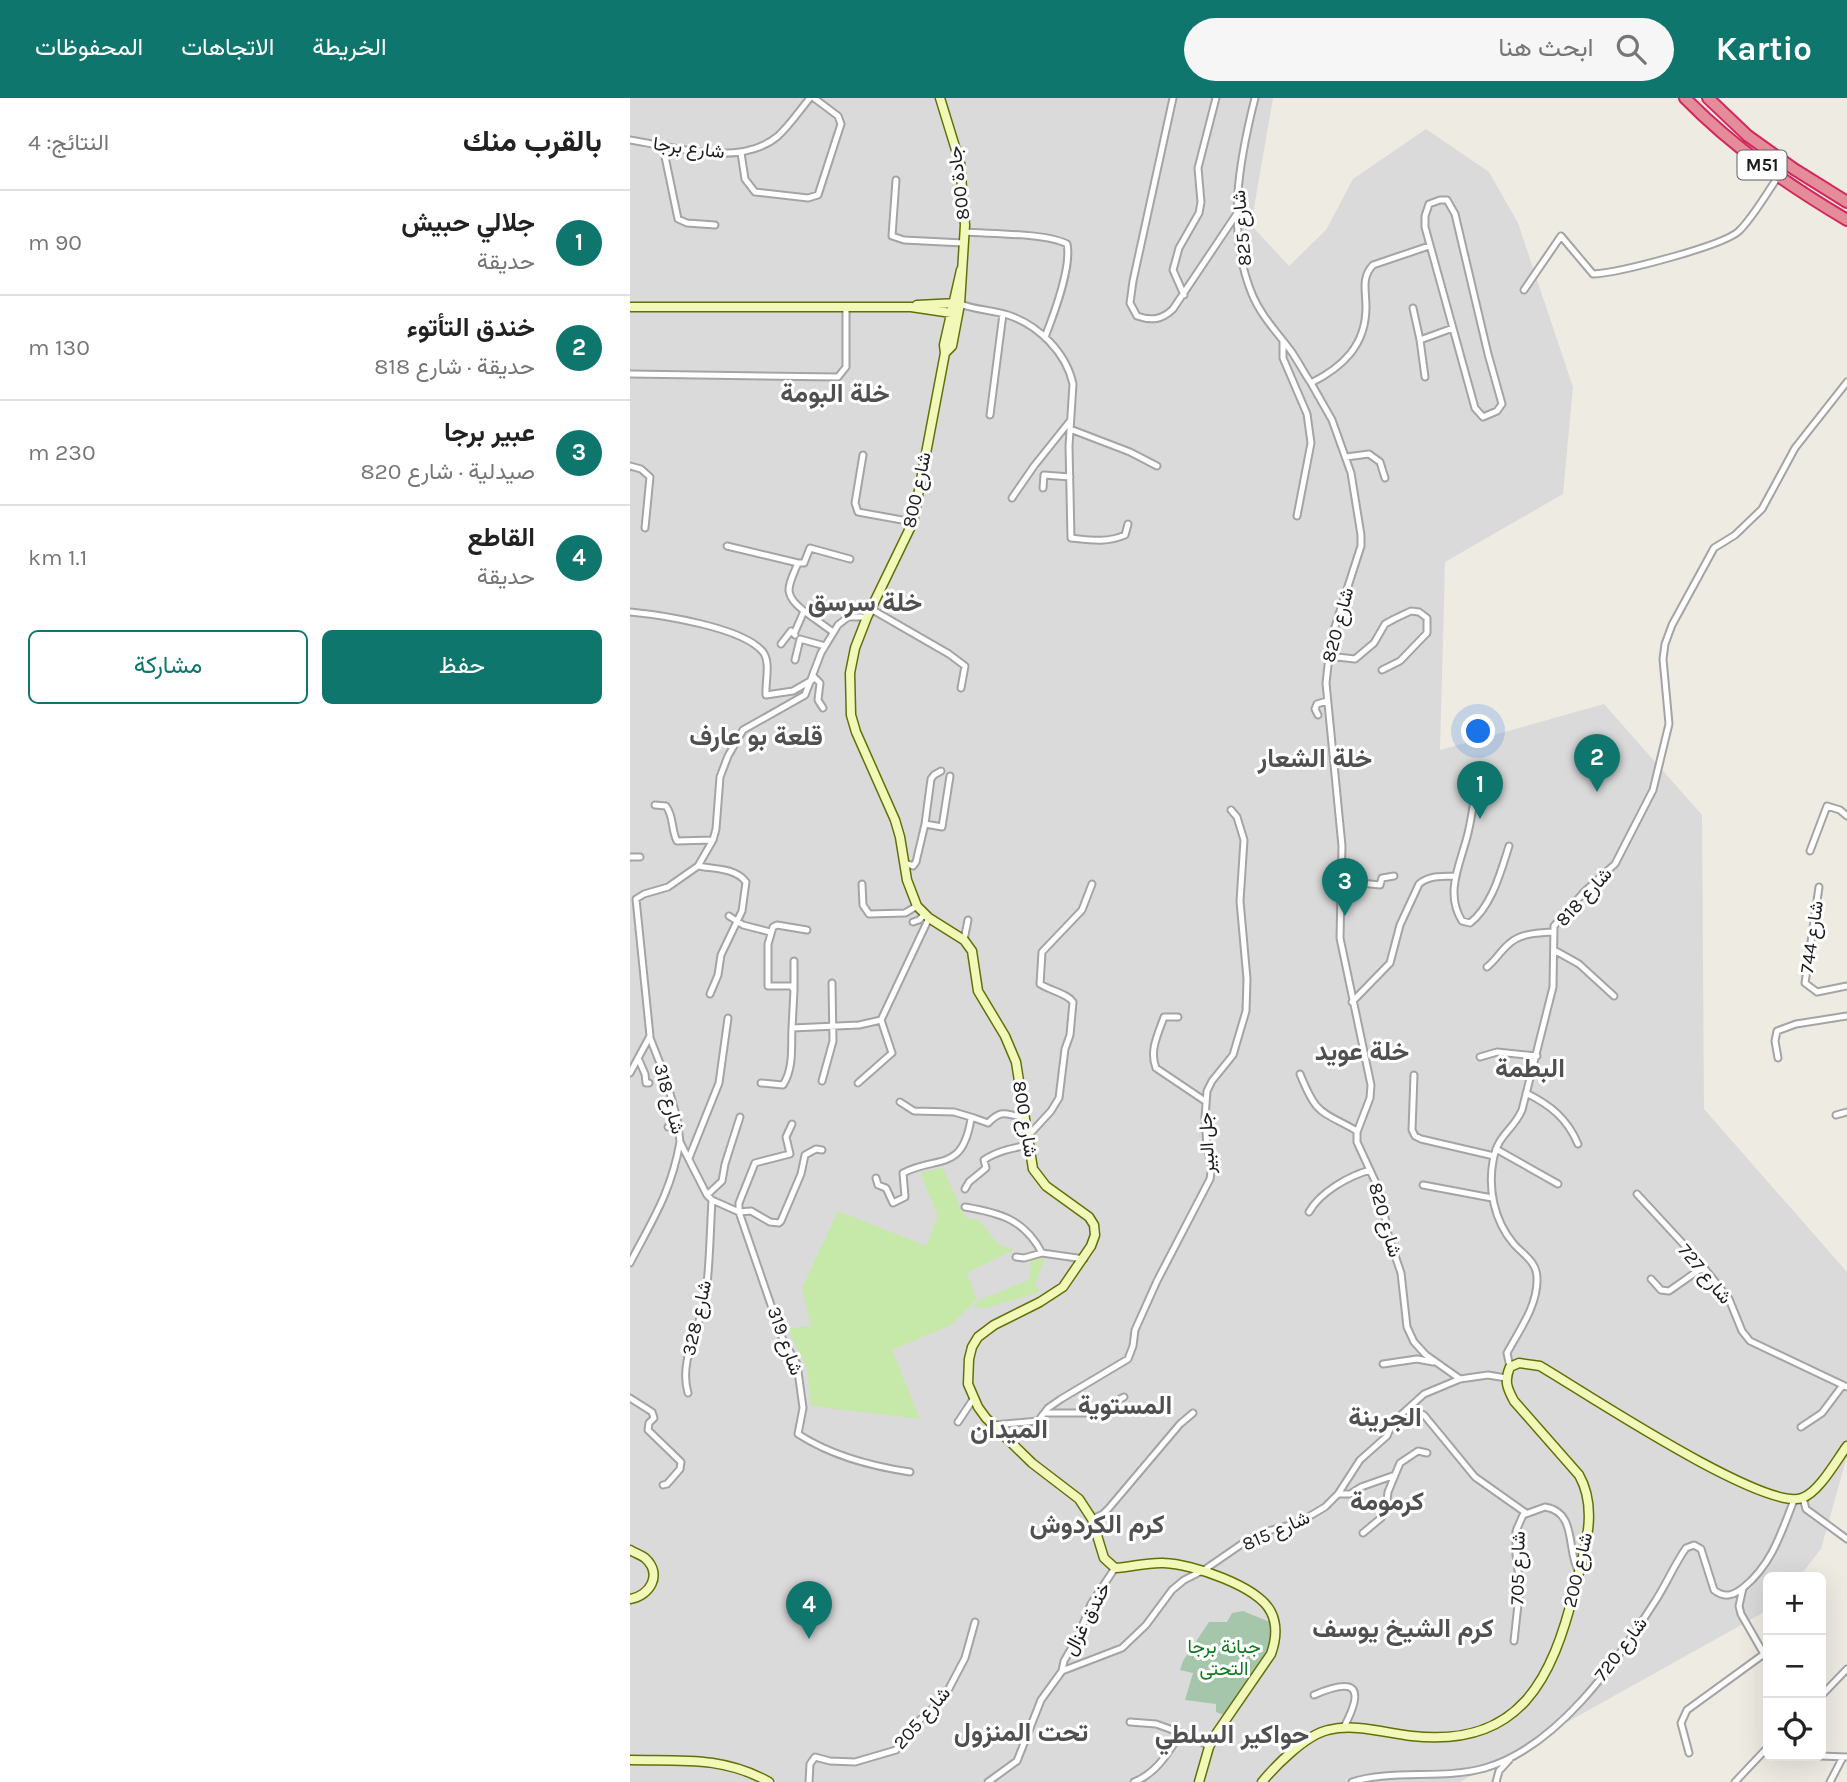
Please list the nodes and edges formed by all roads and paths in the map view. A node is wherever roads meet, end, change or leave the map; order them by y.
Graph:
1 (812, 98) edge
2 (940, 98) edge
3 (1173, 98) edge
4 (1216, 98) edge
5 (1255, 98) edge
6 (1685, 98) edge
7 (1708, 98) edge
8 (630, 140) edge
9 (663, 147) junction
10 (741, 153) junction
11 (1779, 176) junction
12 (896, 180) dead end
13 (1847, 202) edge
14 (1821, 204) junction
15 (1238, 212) junction
16 (1847, 220) edge
17 (715, 225) dead end
18 (1847, 225) edge
19 (965, 232) junction
20 (963, 243) junction
21 (1429, 246) junction
22 (961, 270) joint
23 (1524, 290) dead end
24 (1184, 295) junction
25 (956, 303) junction
26 (630, 307) edge
27 (911, 307) junction
28 (846, 308) junction
29 (1413, 308) dead end
30 (971, 309) junction
31 (954, 314) junction
32 (1003, 314) junction
33 (1453, 328) junction
34 (1045, 337) junction
35 (1420, 340) junction
36 (1283, 341) junction
37 (630, 374) edge
38 (1426, 377) dead end
39 (1847, 382) edge
40 (1311, 383) junction
41 (990, 415) dead end
42 (1070, 425) junction
43 (863, 454) dead end
44 (1346, 457) junction
45 (630, 466) edge
46 (1157, 466) dead end
47 (1070, 477) junction
48 (1385, 478) dead end
49 (1043, 488) dead end
50 (1012, 498) dead end
51 (1297, 516) dead end
52 (913, 522) junction
53 (1128, 524) dead end
54 (645, 528) dead end
55 (727, 546) dead end
56 (850, 559) dead end
57 (798, 563) junction
58 (804, 611) junction
59 (630, 612) edge
60 (869, 613) junction
61 (833, 632) junction
62 (794, 634) junction
63 (800, 639) junction
64 (781, 644) dead end
65 (825, 646) junction
66 (1328, 656) junction
67 (795, 660) dead end
68 (1382, 670) dead end
69 (813, 678) junction
70 (961, 688) dead end
71 (1326, 701) junction
72 (823, 708) dead end
73 (1318, 715) dead end
74 (942, 771) dead end
75 (950, 776) dead end
76 (1475, 794) dead end
77 (655, 805) dead end
78 (1231, 810) dead end
79 (1847, 816) edge
80 (925, 824) junction
81 (713, 840) junction
82 (1509, 846) dead end
83 (1810, 851) dead end
84 (630, 857) edge
85 (640, 857) dead end
86 (905, 863) junction
87 (698, 866) junction
88 (1394, 876) dead end
89 (1455, 876) junction
90 (1342, 881) junction
91 (862, 884) dead end
92 (1092, 884) dead end
93 (1819, 887) dead end
94 (630, 892) edge
95 (636, 899) junction
96 (917, 906) junction
97 (729, 916) dead end
98 (927, 916) junction
99 (736, 920) junction
100 (968, 920) dead end
101 (913, 922) dead end
102 (807, 930) dead end
103 (770, 932) junction
104 (1553, 932) junction
105 (964, 940) junction
106 (1554, 950) junction
107 (794, 961) dead end
108 (1487, 967) dead end
109 (832, 983) dead end
110 (1847, 986) edge
111 (793, 990) junction
112 (710, 994) dead end
113 (1614, 996) dead end
114 (1352, 1002) junction
115 (1847, 1016) edge
116 (1178, 1017) dead end
117 (728, 1018) dead end
118 (881, 1020) junction
119 (835, 1027) junction
120 (792, 1028) junction
121 (650, 1036) junction
122 (1537, 1056) junction
123 (1480, 1057) dead end
124 (638, 1058) junction
125 (1778, 1058) dead end
126 (633, 1069) edge
127 (1300, 1074) dead end
128 (1415, 1075) dead end
129 (822, 1081) dead end
130 (649, 1083) dead end
131 (761, 1083) dead end
132 (858, 1083) dead end
133 (1526, 1093) junction
134 (1205, 1101) junction
135 (900, 1102) dead end
136 (1847, 1112) edge
137 (1836, 1115) dead end
138 (1025, 1116) junction
139 (740, 1117) dead end
140 (677, 1118) junction
141 (974, 1118) junction
142 (792, 1124) dead end
143 (668, 1127) dead end
144 (1357, 1131) junction
145 (1028, 1140) junction
146 (680, 1142) junction
147 (1578, 1144) dead end
148 (822, 1150) dead end
149 (1495, 1153) junction
150 (689, 1158) junction
151 (1370, 1171) junction
152 (876, 1178) dead end
153 (1558, 1184) dead end
154 (1423, 1185) dead end
155 (965, 1189) dead end
156 (1637, 1194) dead end
157 (707, 1195) junction
158 (1492, 1198) junction
159 (712, 1200) junction
160 (965, 1207) dead end
161 (739, 1212) junction
162 (1309, 1212) dead end
163 (1042, 1253) junction
164 (1016, 1256) dead end
165 (1084, 1259) junction
166 (630, 1263) edge
167 (1699, 1270) junction
168 (1651, 1279) dead end
169 (1384, 1364) dead end
170 (1439, 1366) junction
171 (1510, 1367) junction
172 (1506, 1378) junction
173 (1460, 1379) junction
174 (1845, 1386) edge
175 (688, 1394) dead end
176 (1124, 1397) dead end
177 (630, 1398) edge
178 (974, 1398) junction
179 (1409, 1408) junction
180 (1045, 1413) junction
181 (1194, 1413) dead end
182 (958, 1422) dead end
183 (993, 1425) junction
184 (1801, 1427) dead end
185 (1847, 1446) edge
186 (1427, 1453) dead end
187 (1843, 1457) edge
188 (910, 1472) dead end
189 (1395, 1475) junction
190 (663, 1485) dead end
191 (1338, 1494) junction
192 (1798, 1499) junction
193 (1526, 1513) junction
194 (1092, 1519) junction
195 (1363, 1533) dead end
196 (1847, 1539) edge
197 (630, 1550) edge
198 (1115, 1568) junction
199 (1204, 1570) junction
200 (1579, 1572) junction
201 (1743, 1588) junction
202 (630, 1599) edge
203 (975, 1622) dead end
204 (1514, 1641) dead end
205 (1763, 1652) edge
206 (1763, 1655) edge
207 (1847, 1669) edge
208 (1062, 1671) junction
209 (1826, 1691) edge
210 (1314, 1695) dead end
211 (1130, 1722) dead end
212 (1343, 1727) junction
213 (1181, 1733) junction
214 (1209, 1747) junction
215 (1521, 1752) junction
216 (1763, 1752) edge
217 (1689, 1753) dead end
218 (1826, 1756) edge
219 (1845, 1757) edge
220 (630, 1760) edge
221 (1265, 1779) edge
222 (769, 1782) edge
223 (809, 1782) edge
224 (988, 1782) edge
225 (1134, 1782) edge
226 (1199, 1782) edge
227 (1352, 1782) edge
228 (1496, 1782) edge
229 (1735, 1782) edge
230 (1830, 1782) edge

1 - 10 street, شارع برجا
1 - 10 street
2 - 19 main road, جادة 800
3 - 24 street
4 - 24 street
5 - 15 street, شارع 825
6 - 11 highway, M51
7 - 13 highway, M51
8 - 9 street, شارع برجا
9 - 10 street, شارع برجا
9 - 17 street
11 - 14 highway, M51
11 - 23 street
12 - 20 street
14 - 16 highway, M51
14 - 18 highway
15 - 24 street
15 - 36 street, شارع 825
19 - 20 main road, جادة 800
19 - 34 street
20 - 22 main road, جادة 800
21 - 33 street
21 - 33 street
21 - 40 street
22 - 25 main road, شارع 800
25 - 27 main road
25 - 30 street
25 - 31 main road, شارع 800
26 - 28 main road
27 - 28 main road
27 - 31 main road
28 - 37 street
29 - 35 street
30 - 31 street
30 - 32 street
31 - 52 main road, شارع 800
32 - 34 street
32 - 41 street
33 - 35 street
34 - 42 street
35 - 38 street
36 - 40 street, شارع 825
36 - 51 street
39 - 104 street, شارع 818
40 - 44 street, شارع 820
42 - 46 street
42 - 47 street
42 - 50 street
43 - 52 street
44 - 48 street
44 - 66 street, شارع 820
45 - 54 street
47 - 49 street
47 - 53 street
52 - 60 main road, شارع 800
55 - 57 street
56 - 57 street
57 - 58 street
58 - 61 street
58 - 62 street
59 - 69 street
60 - 61 street
60 - 70 street
60 - 86 main road, شارع 800
61 - 65 street
62 - 63 street
62 - 64 street
63 - 65 street
63 - 67 street
65 - 69 street
66 - 68 street
66 - 71 street, شارع 820
69 - 72 street
69 - 81 street
71 - 73 street
71 - 90 street, شارع 820
74 - 80 street
75 - 80 street
76 - 89 street
77 - 81 street
78 - 134 street, جل البير
79 - 83 street
80 - 86 street
81 - 87 street
82 - 89 street
84 - 85 street
86 - 96 main road, شارع 800
87 - 95 street
87 - 99 street
88 - 90 street
89 - 114 street
90 - 114 street, شارع 820
91 - 96 street
92 - 145 street
93 - 110 street, شارع 744
94 - 95 street
95 - 121 street, شارع 318
96 - 98 main road, شارع 800
97 - 99 street
98 - 101 street
98 - 105 main road, شارع 800
98 - 118 street
99 - 103 street
99 - 112 street
100 - 105 street
102 - 103 street
103 - 111 street
104 - 106 street, شارع 818
104 - 108 street
105 - 138 main road, شارع 800
106 - 113 street
106 - 122 street, شارع 818
107 - 111 street
109 - 119 street
111 - 120 street
114 - 144 street, شارع 820
115 - 125 street
116 - 134 street
117 - 150 street
118 - 119 street
118 - 132 street
119 - 120 street
119 - 129 street
120 - 131 street
121 - 124 street
121 - 140 street, شارع 318
122 - 123 street
122 - 133 street, شارع 818
124 - 126 street
124 - 130 street
127 - 144 street
128 - 149 street
133 - 147 street
133 - 149 street, شارع 818
134 - 180 street, جل البير
135 - 141 street
136 - 137 street
138 - 141 street
138 - 145 main road, شارع 800
139 - 157 street
140 - 143 street
140 - 146 street, شارع 318
141 - 152 street
142 - 161 street
144 - 151 street, شارع 820
145 - 155 street
145 - 165 main road, شارع 800
146 - 150 street, شارع 318
146 - 166 street
148 - 161 street, شارع 318
149 - 153 street
149 - 158 street
150 - 157 street, شارع 318
151 - 162 street
151 - 170 street, شارع 820
154 - 158 street
156 - 167 street, شارع 727
157 - 159 street, شارع 318
158 - 171 street
159 - 161 street, شارع 318
159 - 175 street, شارع 328
160 - 163 street
161 - 188 street, شارع 319
163 - 164 street
163 - 165 street
165 - 178 main road, شارع 800
167 - 168 street
167 - 174 street, شارع 727
169 - 170 street
170 - 173 street, شارع 820
171 - 172 main road
171 - 192 main road
172 - 173 street, شارع 815
172 - 200 main road, شارع 200
173 - 179 street, شارع 815
174 - 184 street
176 - 180 street
177 - 190 street
178 - 182 street
178 - 183 main road, شارع 800
179 - 191 street, شارع 815
179 - 193 street
180 - 183 street, جل البير
181 - 194 street
183 - 194 main road, شارع 800
185 - 187 main road
186 - 189 street
187 - 192 main road
189 - 191 street
189 - 195 street
191 - 199 street, شارع 815
192 - 196 street
192 - 201 street
193 - 200 street, شارع 705
193 - 204 street, شارع 705
194 - 198 main road, شارع 800
197 - 202 main road
198 - 199 main road
198 - 208 street, خندق غزال
199 - 208 street, شارع 815
199 - 214 main road
200 - 212 main road, شارع 200
201 - 205 street
201 - 215 street, شارع 720
203 - 223 street, شارع 205
206 - 217 street
207 - 209 street
208 - 224 street, خندق غزال
210 - 212 street
211 - 213 street
212 - 221 main road, شارع 200
213 - 214 street
213 - 225 street
214 - 226 main road
215 - 227 street, شارع 720
215 - 228 street
216 - 229 street
218 - 219 street
219 - 230 street
220 - 222 main road

